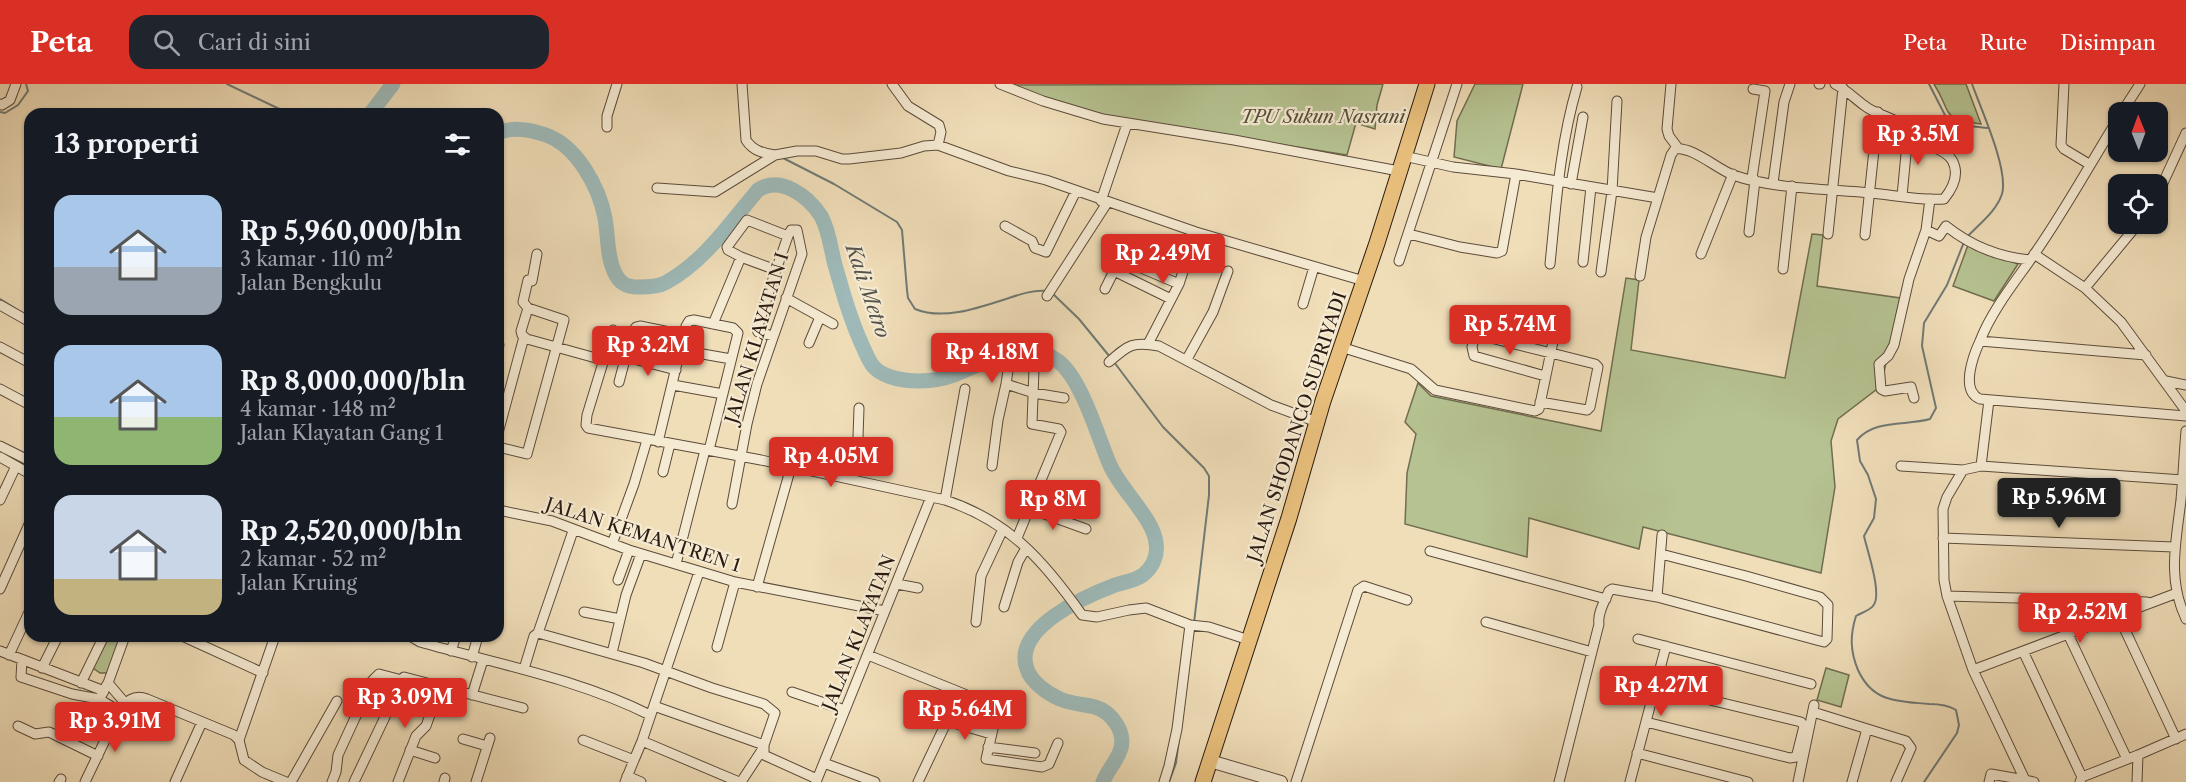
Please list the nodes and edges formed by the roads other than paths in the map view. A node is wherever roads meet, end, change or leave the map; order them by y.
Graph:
1 (16, 84) edge
2 (617, 84) edge
3 (742, 84) edge
4 (892, 84) edge
5 (1000, 84) edge
6 (1428, 84) edge
7 (1457, 84) edge
8 (1671, 84) edge
9 (1790, 84) edge
10 (2064, 84) edge
11 (2140, 84) edge
12 (1839, 86) edge
13 (1577, 87) dead end
14 (1753, 89) dead end
15 (1617, 101) dead end
16 (2128, 102) edge
17 (0, 104) edge
18 (1878, 112) junction
19 (1583, 117) dead end
20 (1127, 124) junction
21 (607, 127) dead end
22 (1908, 133) junction
23 (2186, 133) edge
24 (2108, 135) edge
25 (939, 146) junction
26 (1678, 148) junction
27 (775, 155) junction
28 (1433, 163) junction
29 (1402, 164) junction
30 (2090, 164) junction
31 (1516, 174) junction
32 (1733, 174) junction
33 (2167, 174) edge
34 (1753, 179) junction
35 (1559, 182) junction
36 (1773, 183) junction
37 (1571, 184) junction
38 (1792, 186) junction
39 (1591, 187) junction
40 (657, 188) dead end
41 (1833, 189) junction
42 (1076, 191) junction
43 (1612, 191) junction
44 (1870, 193) junction
45 (1902, 196) junction
46 (1658, 198) junction
47 (1930, 199) junction
48 (1104, 202) junction
49 (1005, 226) dead end
50 (1926, 230) junction
51 (1196, 232) junction
52 (1749, 232) dead end
53 (793, 233) junction
54 (1409, 234) junction
55 (1828, 234) dead end
56 (2130, 234) edge
57 (1865, 235) dead end
58 (537, 254) dead end
59 (1701, 255) dead end
60 (741, 257) junction
61 (2032, 257) junction
62 (1399, 261) dead end
63 (1583, 262) dead end
64 (1550, 264) dead end
65 (1139, 267) dead end
66 (1314, 267) junction
67 (1782, 269) dead end
68 (776, 270) junction
69 (1228, 271) dead end
70 (1601, 272) dead end
71 (1640, 276) dead end
72 (1364, 281) junction
73 (1179, 284) junction
74 (2085, 288) junction
75 (1105, 289) dead end
76 (1050, 293) dead end
77 (786, 298) junction
78 (1171, 299) junction
79 (1303, 304) dead end
80 (0, 305) edge
81 (528, 308) junction
82 (820, 316) junction
83 (24, 319) edge
84 (713, 324) junction
85 (834, 324) dead end
86 (614, 330) dead end
87 (1555, 332) dead end
88 (684, 334) junction
89 (773, 336) junction
90 (524, 337) junction
91 (1980, 341) junction
92 (808, 343) dead end
93 (1148, 344) junction
94 (0, 347) edge
95 (556, 347) junction
96 (1341, 347) junction
97 (680, 350) junction
98 (1550, 352) junction
99 (2146, 355) junction
100 (626, 357) junction
101 (731, 359) junction
102 (1112, 359) dead end
103 (1187, 359) junction
104 (24, 360) edge
105 (603, 360) junction
106 (1009, 364) dead end
107 (1034, 368) dead end
108 (676, 370) junction
109 (1545, 376) junction
110 (2166, 381) junction
111 (619, 382) dead end
112 (1006, 384) junction
113 (673, 385) junction
114 (2186, 385) edge
115 (0, 389) edge
116 (965, 389) dead end
117 (1034, 393) junction
118 (723, 394) junction
119 (1064, 398) dead end
120 (1914, 398) dead end
121 (1989, 400) junction
122 (24, 402) edge
123 (1540, 402) junction
124 (859, 408) dead end
125 (2186, 411) edge
126 (504, 412) edge
127 (2186, 416) edge
128 (1317, 422) junction
129 (2186, 431) edge
130 (647, 440) junction
131 (658, 442) junction
132 (670, 444) junction
133 (0, 446) edge
134 (504, 448) edge
135 (707, 450) junction
136 (740, 456) junction
137 (0, 458) edge
138 (24, 458) edge
139 (16, 466) junction
140 (791, 466) junction
141 (993, 466) dead end
142 (1901, 466) dead end
143 (1981, 466) junction
144 (1963, 470) junction
145 (24, 471) edge
146 (663, 472) dead end
147 (850, 479) junction
148 (2183, 480) junction
149 (931, 497) junction
150 (0, 500) edge
151 (945, 500) junction
152 (732, 504) dead end
153 (1028, 508) junction
154 (504, 511) edge
155 (1003, 529) junction
156 (1086, 529) dead end
157 (573, 531) junction
158 (24, 535) edge
159 (1662, 535) dead end
160 (1017, 538) junction
161 (1942, 538) junction
162 (612, 544) junction
163 (2174, 547) junction
164 (1026, 548) junction
165 (629, 550) junction
166 (1430, 551) dead end
167 (641, 554) junction
168 (1660, 554) junction
169 (676, 564) junction
170 (699, 572) junction
171 (618, 580) dead end
172 (735, 582) junction
173 (897, 584) junction
174 (757, 587) junction
175 (918, 588) dead end
176 (0, 589) edge
177 (2177, 593) junction
178 (1947, 596) junction
179 (1657, 597) junction
180 (1407, 600) dead end
181 (2153, 602) junction
182 (1604, 603) junction
183 (1004, 607) dead end
184 (885, 611) junction
185 (584, 612) dead end
186 (2118, 615) junction
187 (2186, 619) edge
188 (24, 620) edge
189 (620, 620) junction
190 (976, 622) dead end
191 (1486, 622) dead end
192 (1193, 625) junction
193 (538, 633) junction
194 (2068, 634) junction
195 (1638, 639) dead end
196 (1250, 640) junction
197 (55, 642) edge
198 (101, 642) edge
199 (123, 642) edge
200 (196, 642) edge
201 (273, 642) edge
202 (420, 642) edge
203 (454, 642) edge
204 (476, 642) edge
205 (1666, 646) junction
206 (717, 647) dead end
207 (451, 651) junction
208 (2023, 651) junction
209 (1592, 652) junction
210 (4, 653) edge
211 (612, 653) junction
212 (868, 655) junction
213 (472, 657) junction
214 (22, 660) junction
215 (483, 660) junction
216 (42, 668) junction
217 (524, 669) junction
218 (665, 670) junction
219 (1973, 670) junction
220 (263, 672) junction
221 (402, 680) junction
222 (81, 683) junction
223 (1811, 684) dead end
224 (440, 687) junction
225 (1656, 687) junction
226 (954, 690) junction
227 (104, 691) junction
228 (792, 692) dead end
229 (472, 695) junction
230 (337, 701) dead end
231 (999, 703) junction
232 (1014, 703) dead end
233 (122, 707) junction
234 (523, 708) dead end
235 (845, 710) junction
236 (652, 711) junction
237 (947, 721) junction
238 (201, 722) junction
239 (1646, 722) junction
240 (18, 726) dead end
241 (1867, 729) junction
242 (2186, 734) edge
243 (991, 735) junction
244 (2176, 739) junction
245 (463, 740) dead end
246 (583, 740) dead end
247 (239, 741) junction
248 (642, 741) junction
249 (1058, 743) dead end
250 (763, 747) junction
251 (988, 747) junction
252 (410, 750) junction
253 (1035, 753) dead end
254 (1637, 753) junction
255 (98, 756) junction
256 (2138, 756) junction
257 (435, 758) dead end
258 (2127, 759) junction
259 (634, 760) junction
260 (1210, 761) junction
261 (824, 763) junction
262 (626, 779) edge
263 (274, 780) edge
264 (817, 780) edge
265 (2081, 780) edge
266 (2029, 781) edge
267 (85, 782) edge
268 (175, 782) edge
269 (286, 782) edge
270 (291, 782) edge
271 (332, 782) edge
272 (354, 782) edge
273 (398, 782) edge
274 (476, 782) edge
275 (641, 782) edge
276 (740, 782) edge
277 (875, 782) edge
278 (918, 782) edge
279 (1164, 782) edge
280 (1203, 782) edge
281 (1281, 782) edge
282 (1296, 782) edge
283 (1559, 782) edge
284 (1630, 782) edge
285 (1748, 782) edge
286 (1798, 782) edge
287 (1852, 782) edge
288 (1896, 782) edge
289 (1989, 782) edge
290 (2137, 782) edge

1 - 17 street
2 - 21 street
3 - 27 street
4 - 25 street
5 - 20 street
6 - 29 main road, JALAN SHODANCO SUPRIYADI
7 - 28 street
8 - 26 street
9 - 36 street
10 - 30 street
11 - 16 street
12 - 18 street
12 - 41 street
13 - 35 street
14 - 34 street
15 - 43 street
18 - 22 street
18 - 44 street
19 - 37 street
20 - 29 street
20 - 48 street
22 - 45 street
22 - 47 street
23 - 33 street
24 - 30 street
25 - 27 street
25 - 42 street
26 - 32 street
26 - 46 street
27 - 40 street
28 - 29 street
28 - 31 street
28 - 54 street
29 - 72 main road, JALAN SHODANCO SUPRIYADI
30 - 61 street
31 - 35 street
31 - 54 street
32 - 34 street
32 - 59 street
34 - 36 street
34 - 52 street
35 - 37 street
35 - 64 street
36 - 38 street
37 - 39 street
38 - 41 street
38 - 67 street
39 - 43 street
39 - 63 street
41 - 44 street
41 - 55 street
42 - 48 street
42 - 49 street
43 - 46 street
43 - 70 street
44 - 45 street
44 - 57 street
45 - 47 street
46 - 71 street
47 - 50 street
48 - 51 street
48 - 76 street
50 - 61 street
50 - 120 street
51 - 66 street
51 - 73 street
53 - 60 street
53 - 68 street
53 - 77 street, JALAN KLAYATAN I
54 - 62 street
56 - 74 street
58 - 81 street
60 - 68 street
60 - 84 street
61 - 74 street
61 - 91 street
65 - 73 street
66 - 72 street
66 - 79 street
68 - 89 street
69 - 103 street
72 - 96 main road, JALAN SHODANCO SUPRIYADI
73 - 78 street
74 - 99 street
75 - 78 street
77 - 82 street
77 - 89 street, JALAN KLAYATAN I
78 - 93 street
80 - 83 street
81 - 90 street
81 - 95 street
82 - 85 street
82 - 92 street
84 - 88 street
84 - 101 street
86 - 105 street
87 - 98 street
88 - 97 street
88 - 100 street
89 - 136 street, JALAN KLAYATAN I
90 - 95 street
90 - 126 street
91 - 99 street
91 - 121 street
93 - 102 street
93 - 103 street
94 - 104 street
95 - 105 street
95 - 134 street
96 - 123 street
96 - 128 main road, JALAN SHODANCO SUPRIYADI
97 - 101 street
97 - 108 street
98 - 109 street
98 - 109 street
98 - 123 street
99 - 110 street
100 - 108 street
100 - 111 street
101 - 118 street
103 - 128 street
105 - 130 street
106 - 112 street
107 - 117 street
108 - 113 street
109 - 123 street
110 - 114 street
110 - 125 street
112 - 117 street
112 - 141 street
113 - 118 street
113 - 131 street
115 - 122 street
116 - 151 street
117 - 119 street
117 - 153 street
118 - 135 street
121 - 127 street
121 - 143 street
124 - 147 street
128 - 196 main road, JALAN SHODANCO SUPRIYADI
129 - 148 street
130 - 131 street
130 - 162 street
131 - 132 street
132 - 135 street
132 - 146 street
133 - 138 street
135 - 136 street
135 - 169 street
136 - 140 street
136 - 152 street, JALAN KLAYATAN I
137 - 139 street
139 - 145 street
139 - 150 street
140 - 147 street
140 - 174 street
142 - 144 street
143 - 144 street
143 - 148 street
144 - 161 street
147 - 149 street
148 - 163 street
149 - 151 street
149 - 173 street, JALAN KLAYATAN
151 - 155 street
153 - 156 street
153 - 160 street
154 - 157 street, JALAN KEMANTREN 1
155 - 160 street
155 - 190 street
157 - 162 street, JALAN KEMANTREN 1
157 - 193 street
158 - 176 street
159 - 168 street
160 - 164 street
161 - 163 street
161 - 178 street
162 - 165 street, JALAN KEMANTREN 1
163 - 177 street
164 - 183 street
164 - 192 street
165 - 167 street, JALAN KEMANTREN 1
165 - 171 street
166 - 182 street
167 - 169 street, JALAN KEMANTREN 1
167 - 189 street
168 - 179 street
168 - 179 street
169 - 170 street, JALAN KEMANTREN 1
170 - 172 street, JALAN KEMANTREN 1
170 - 218 street
172 - 174 street, JALAN KEMANTREN 1
172 - 206 street
173 - 175 street
173 - 184 street, JALAN KLAYATAN
174 - 184 street, JALAN KEMANTREN 1
177 - 181 street
177 - 187 street
178 - 181 street
178 - 219 street
179 - 182 street
180 - 282 street
181 - 186 street
182 - 209 street
184 - 212 street, JALAN KLAYATAN
185 - 189 street
186 - 194 street
186 - 244 street
188 - 210 street
189 - 211 street
191 - 209 street
192 - 196 street
192 - 279 street
193 - 211 street
193 - 217 street
194 - 208 street
194 - 258 street
195 - 205 street
196 - 260 main road, JALAN SHODANCO SUPRIYADI
197 - 216 street
198 - 222 street
199 - 227 street
200 - 220 street
201 - 220 street
202 - 207 street
203 - 207 street
204 - 213 street
205 - 223 street
205 - 225 street
207 - 213 street
208 - 219 street
208 - 265 street
209 - 283 street
210 - 214 street
211 - 218 street
212 - 226 street
212 - 235 street, JALAN KLAYATAN
213 - 215 street
214 - 216 street
214 - 227 street
215 - 217 street
215 - 229 street
216 - 222 street
217 - 236 street
218 - 236 street
218 - 250 street
219 - 266 street
220 - 247 street
221 - 224 street
221 - 271 street
221 - 272 street
222 - 227 street
224 - 229 street
224 - 252 street
225 - 239 street
225 - 239 street
226 - 231 street
226 - 237 street
227 - 233 street
227 - 233 street
228 - 235 street
229 - 234 street
230 - 270 street
231 - 232 street
231 - 243 street
233 - 238 street
233 - 255 street
235 - 261 street, JALAN KLAYATAN
236 - 248 street
236 - 250 street
237 - 243 street
237 - 278 street
238 - 247 street
238 - 268 street
239 - 254 street
240 - 255 street
241 - 286 street
241 - 287 street
241 - 288 street
242 - 244 street
243 - 251 street
244 - 256 street
245 - 274 street
246 - 259 street
247 - 263 street
248 - 259 street
248 - 276 street
249 - 251 street
250 - 264 street
250 - 276 street
251 - 253 street
252 - 257 street
252 - 273 street
254 - 284 street
254 - 285 street
255 - 267 street
256 - 258 street
256 - 290 street
258 - 265 street
259 - 262 street
260 - 280 main road, JALAN SHODANCO SUPRIYADI
260 - 281 street
261 - 264 street, JALAN KLAYATAN
261 - 277 street
262 - 275 street
263 - 269 street
266 - 289 street

